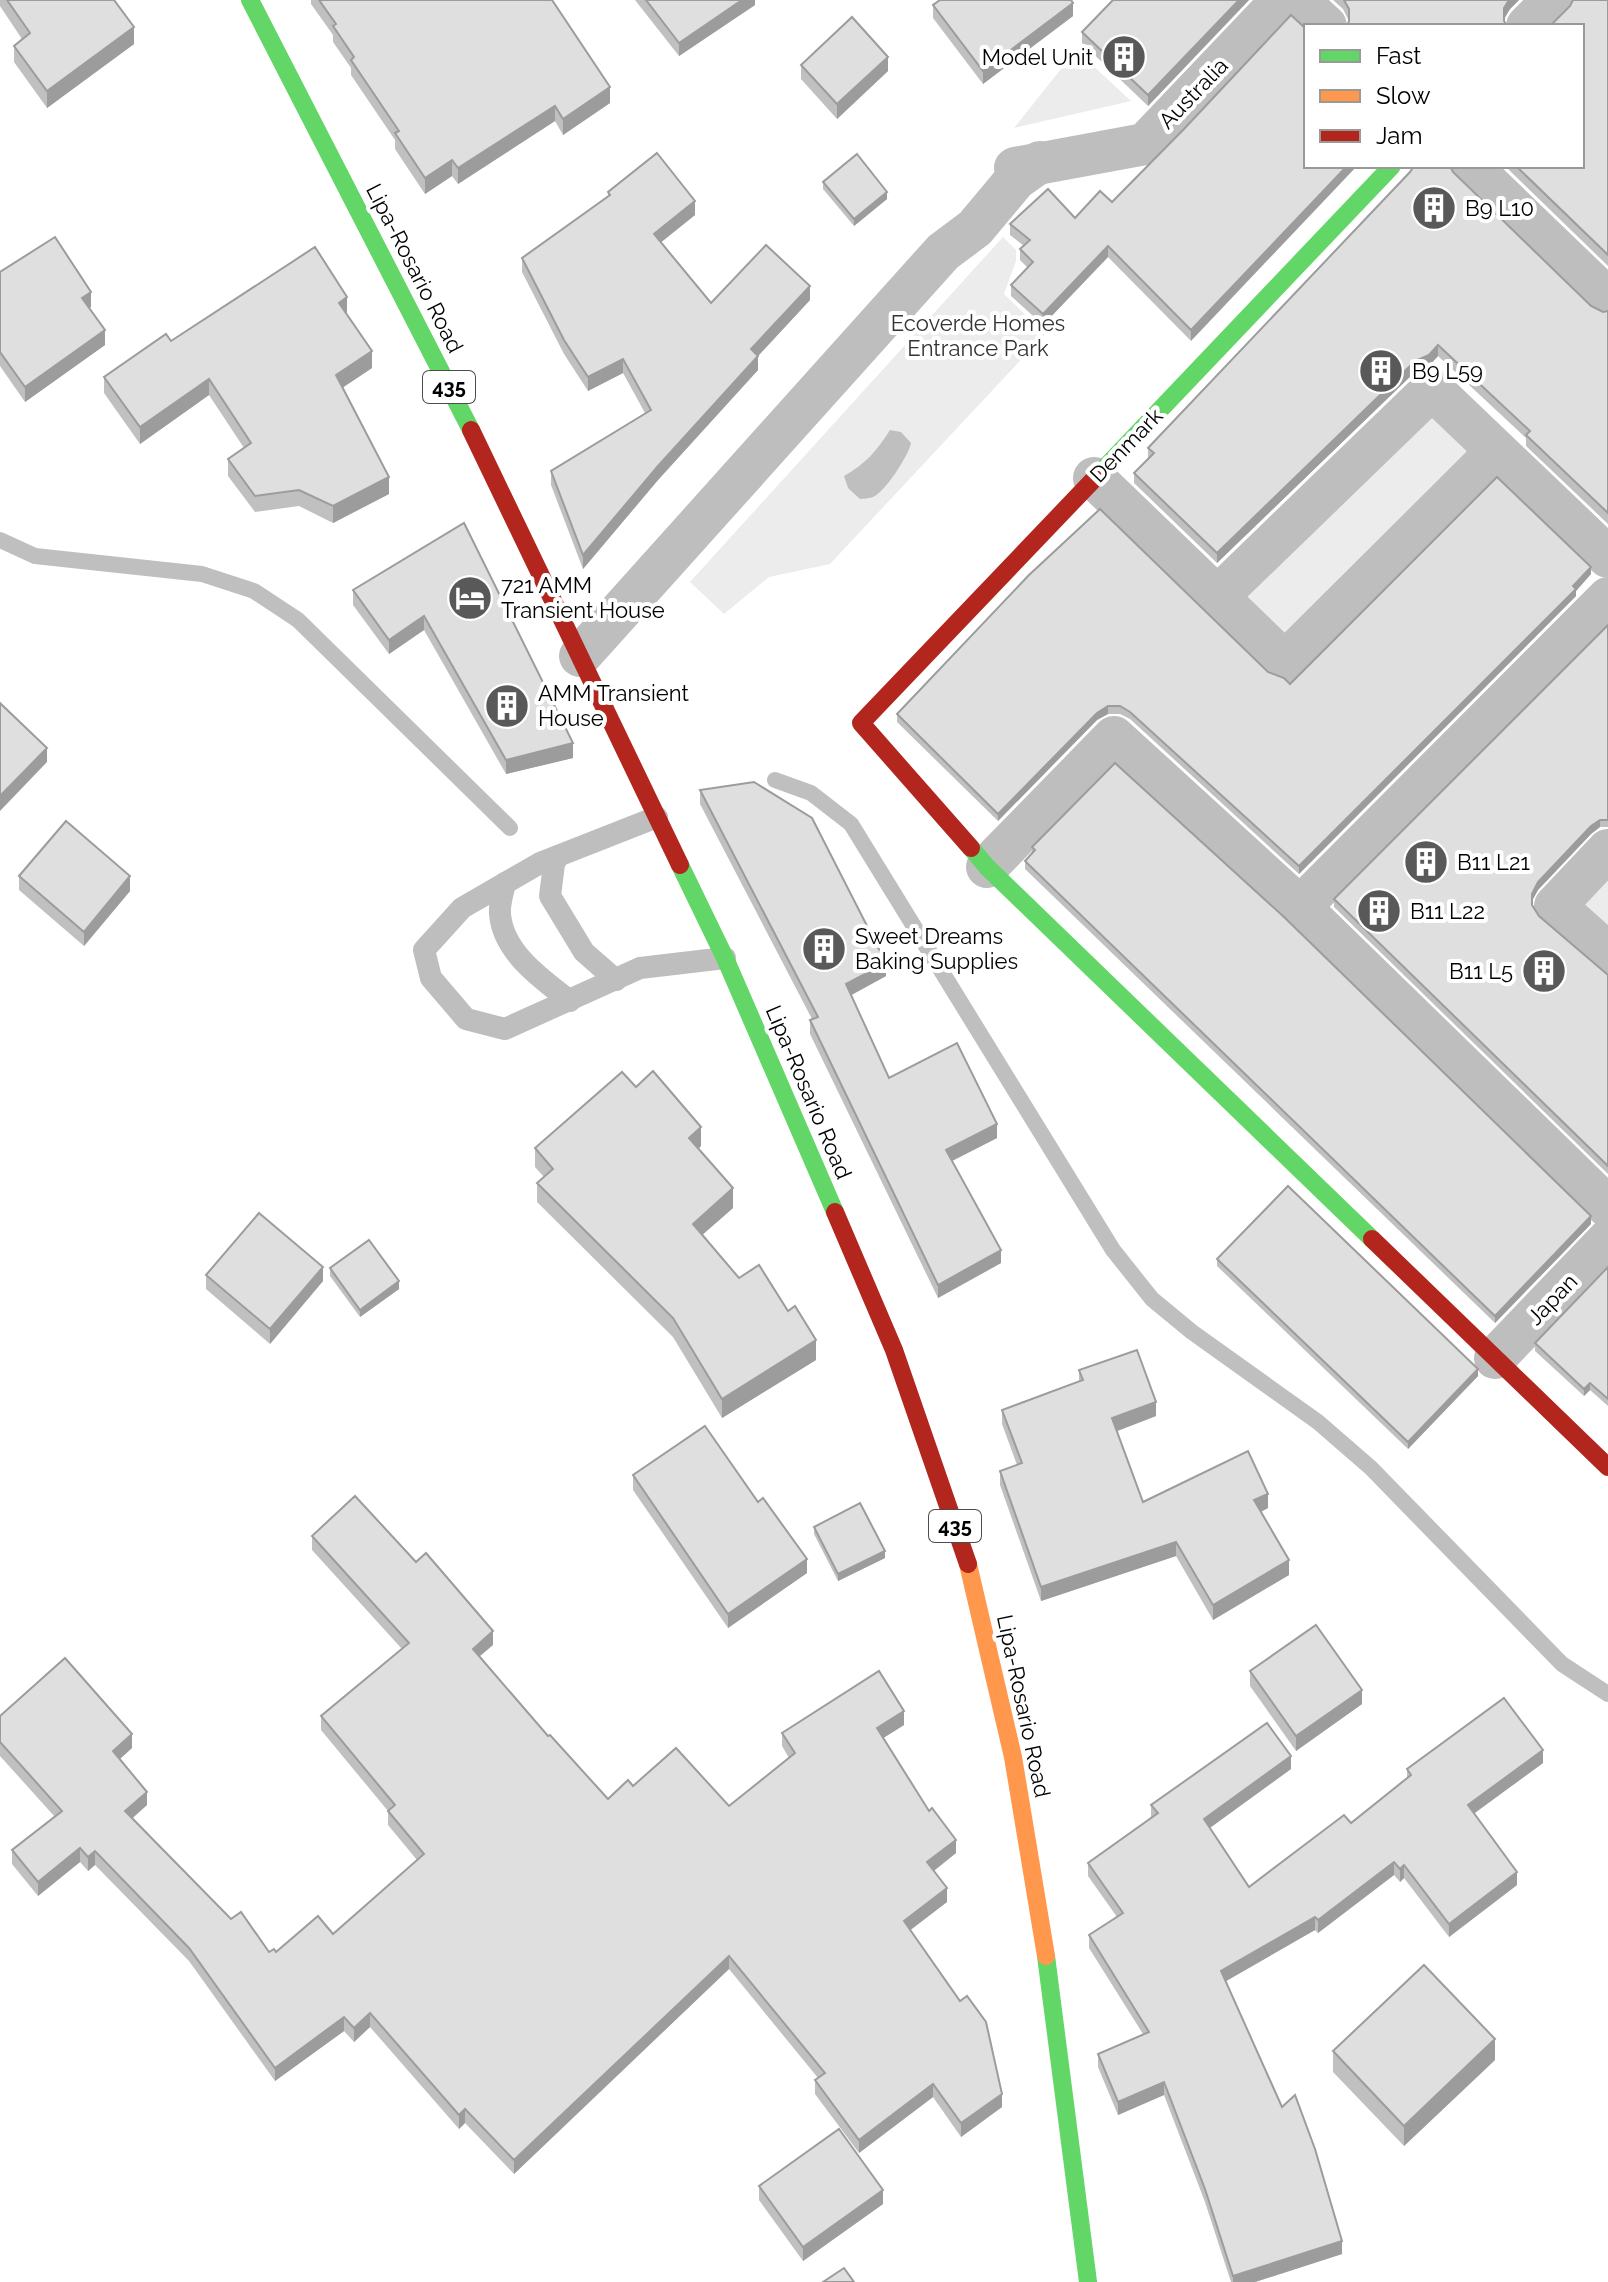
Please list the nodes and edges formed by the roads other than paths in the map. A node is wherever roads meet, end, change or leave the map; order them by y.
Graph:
1 (250, 0) edge
2 (1282, 0) edge
3 (1298, 0) edge
4 (1553, 0) edge
5 (1324, 24) edge
6 (1529, 24) edge
7 (1390, 168) edge
8 (1472, 168) edge
9 (1608, 299) edge
10 (1496, 452) junction
11 (1094, 478) junction
12 (1608, 557) edge
13 (1217, 597) junction
14 (1608, 598) edge
15 (580, 656) junction
16 (657, 817) junction
17 (1608, 850) edge
18 (558, 856) junction
19 (987, 867) junction
20 (505, 883) junction
21 (1300, 907) junction
22 (1608, 953) edge
23 (725, 958) junction
24 (616, 980) junction
25 (570, 1001) junction
26 (1608, 1207) edge
27 (1608, 1240) edge
28 (1495, 1358) junction
29 (1608, 1467) edge
30 (1088, 2282) edge

1 - 15 main road, Lipa-Rosario Road / 435
2 - 15 street, Australia
3 - 5 street
4 - 6 street
7 - 11 main road, Denmark
8 - 9 street
10 - 12 street
10 - 13 street
10 - 13 street
11 - 13 street
11 - 19 main road, Denmark
14 - 21 street
15 - 16 main road, Lipa-Rosario Road / 435
16 - 18 lane
16 - 23 main road, Lipa-Rosario Road / 435
17 - 22 street
18 - 20 lane
18 - 24 lane
19 - 21 street
19 - 28 main road
20 - 25 lane
20 - 25 lane
21 - 26 street
23 - 24 lane
23 - 30 main road, Lipa-Rosario Road / 435
24 - 25 lane
27 - 28 street, Japan
28 - 29 main road

